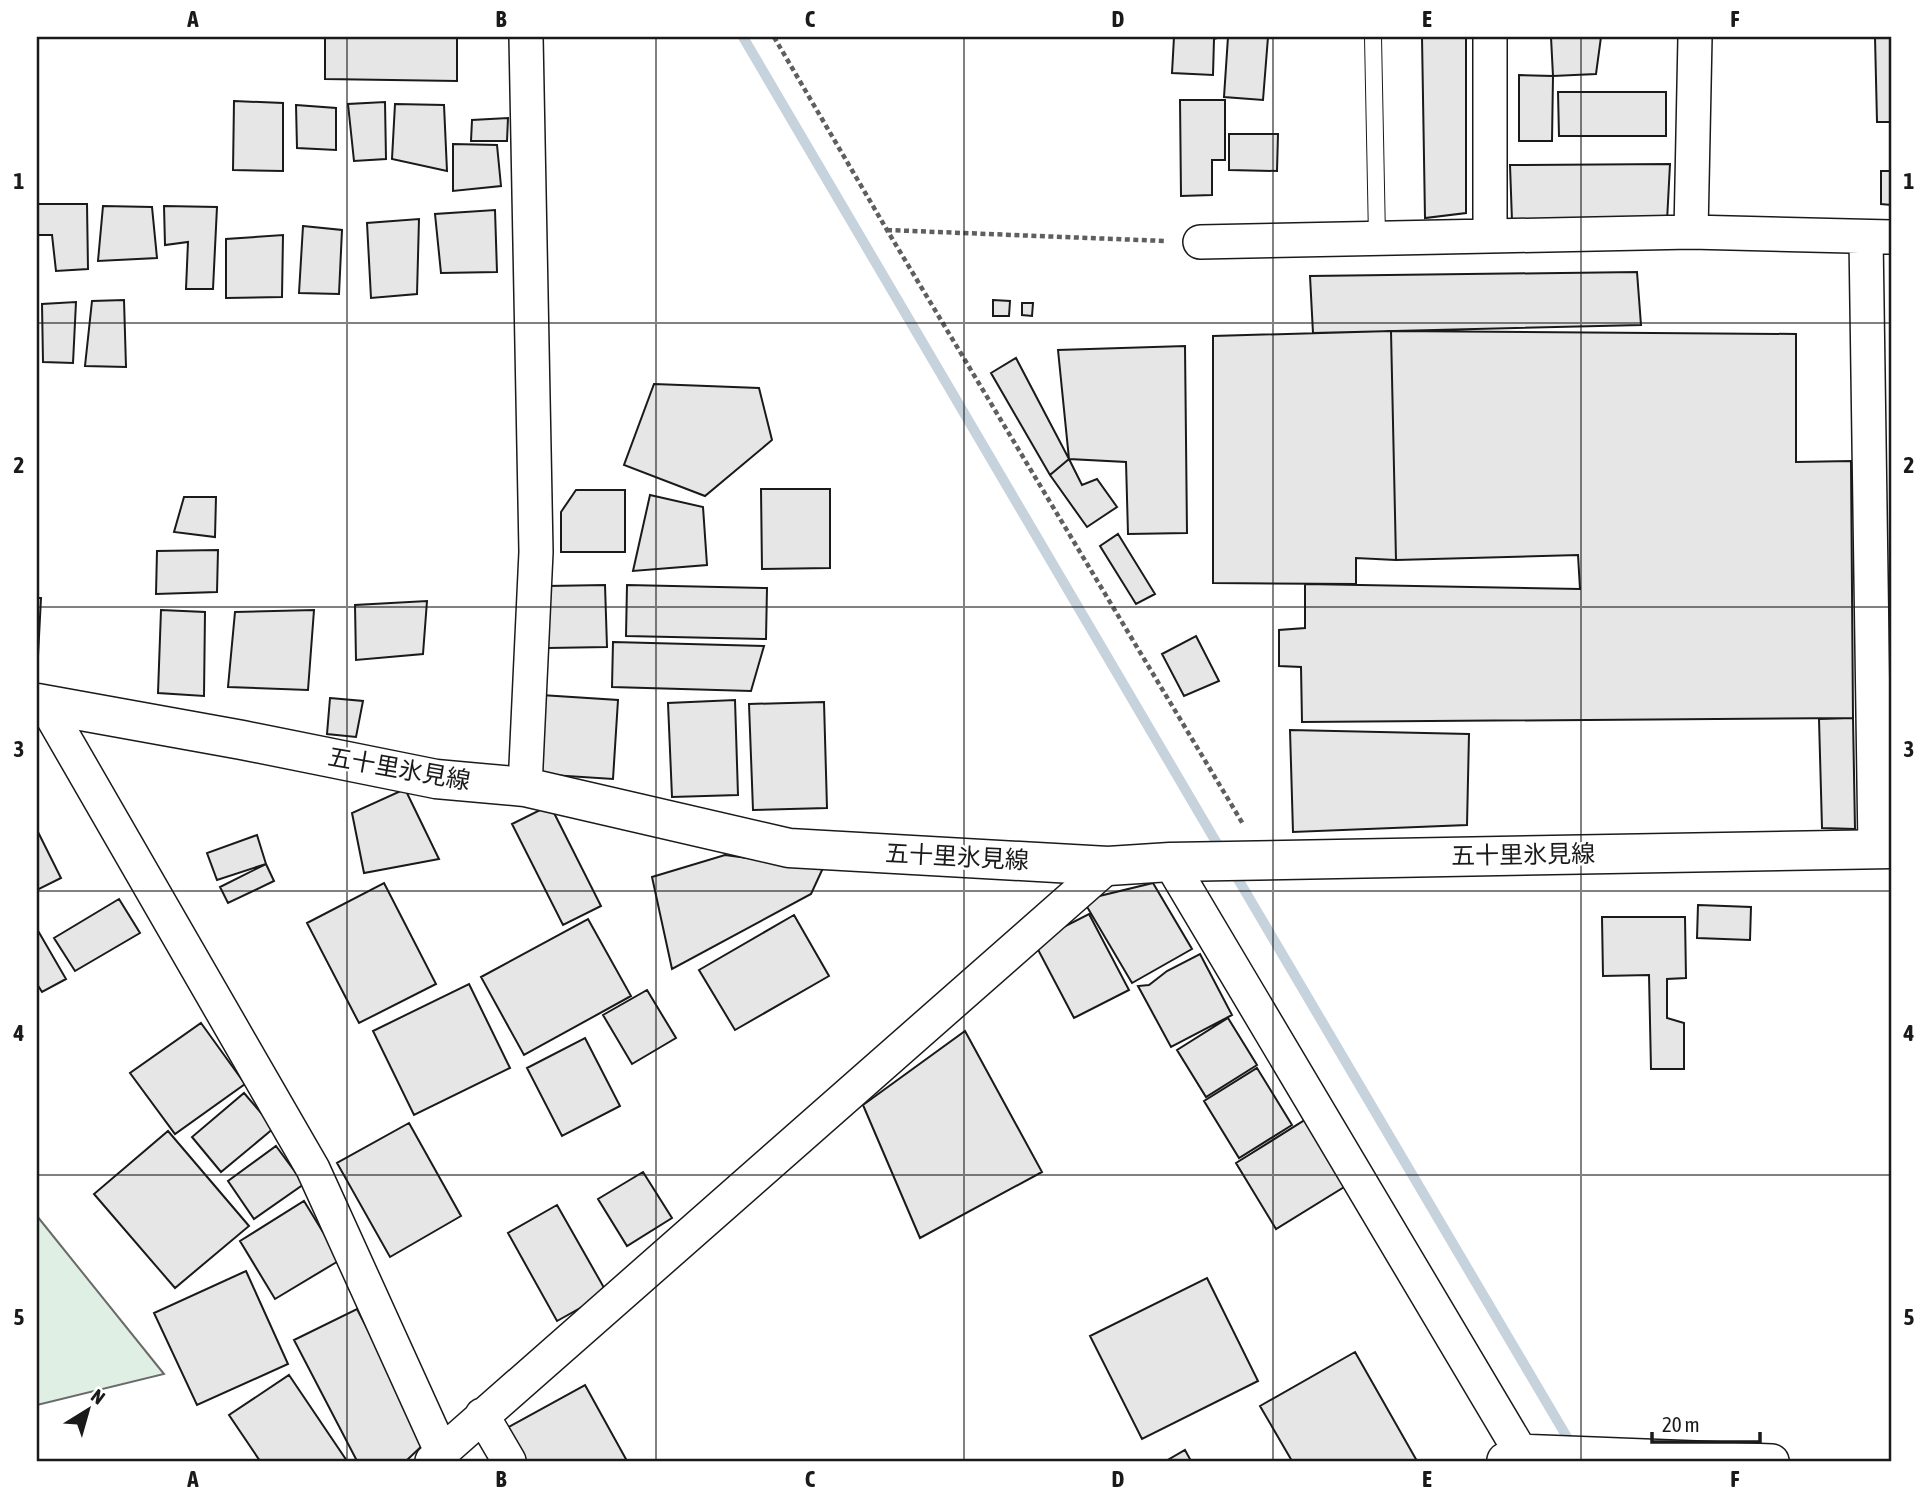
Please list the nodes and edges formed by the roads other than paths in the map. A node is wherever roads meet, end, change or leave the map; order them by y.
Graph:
1 (526, 37) edge
2 (1373, 37) edge
3 (1490, 37) edge
4 (1695, 37) edge
5 (1691, 232) junction
6 (1490, 234) junction
7 (1377, 237) junction
8 (1879, 237) edge
9 (1200, 242) road end
10 (41, 704) edge
11 (525, 787) junction
12 (1883, 849) edge
13 (1170, 862) junction
14 (1108, 866) junction
15 (482, 1415) junction
16 (437, 1457) edge
17 (1516, 1458) edge
18 (509, 1461) edge
19 (1772, 1461) edge

1 - 11 street
2 - 7 lane
3 - 6 street
4 - 5 street
5 - 6 street
5 - 8 street
6 - 7 street
7 - 9 street
8 - 12 street
10 - 11 main road, 五十里氷見線
10 - 16 street
11 - 14 main road, 五十里氷見線
12 - 13 main road, 五十里氷見線
13 - 14 main road, 五十里氷見線
13 - 17 street
14 - 15 street
15 - 16 street
15 - 18 street
17 - 19 street

